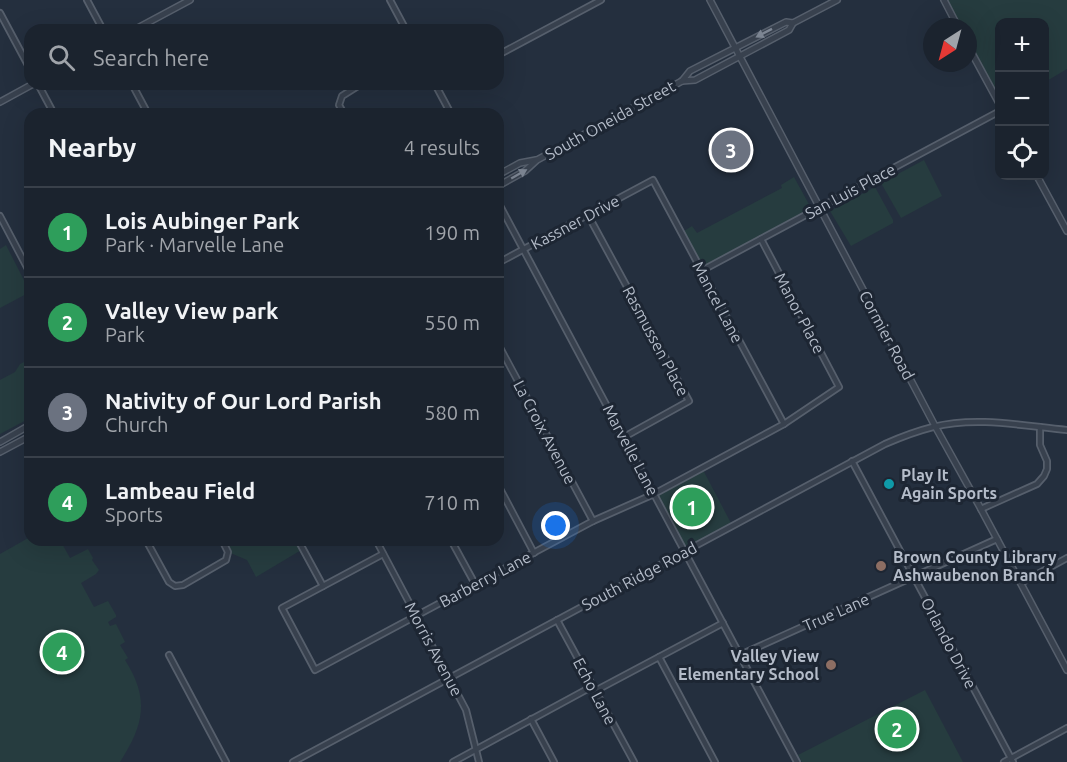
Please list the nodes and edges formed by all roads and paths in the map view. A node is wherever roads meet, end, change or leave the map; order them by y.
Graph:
1 (87, 0) edge
2 (190, 0) edge
3 (390, 0) edge
4 (600, 0) edge
5 (710, 0) edge
6 (837, 0) edge
7 (944, 0) edge
8 (0, 12) edge
9 (953, 18) edge
10 (793, 23) junction
11 (100, 24) edge
12 (145, 24) edge
13 (403, 24) edge
14 (735, 48) junction
15 (504, 52) edge
16 (740, 56) junction
17 (24, 58) edge
18 (977, 62) edge
19 (682, 81) junction
20 (24, 89) edge
21 (41, 90) edge
22 (135, 90) edge
23 (352, 90) edge
24 (438, 90) edge
25 (995, 97) edge
26 (0, 102) edge
27 (51, 108) edge
28 (145, 108) edge
29 (341, 108) edge
30 (448, 108) edge
31 (995, 113) edge
32 (537, 160) junction
33 (504, 172) edge
34 (653, 180) joint
35 (1039, 180) edge
36 (504, 183) edge
37 (820, 207) junction
38 (504, 213) edge
39 (588, 215) junction
40 (0, 216) edge
41 (1067, 231) edge
42 (761, 239) junction
43 (523, 249) junction
44 (504, 260) edge
45 (24, 262) edge
46 (701, 271) junction
47 (504, 355) edge
48 (839, 387) joint
49 (784, 424) junction
50 (935, 426) junction
51 (24, 428) edge
52 (1040, 428) junction
53 (1067, 430) edge
54 (624, 437) junction
55 (24, 439) edge
56 (0, 442) edge
57 (0, 452) edge
58 (852, 461) junction
59 (654, 494) junction
60 (504, 496) edge
61 (981, 509) junction
62 (593, 521) junction
63 (997, 539) junction
64 (149, 546) edge
65 (225, 546) edge
66 (301, 546) edge
67 (379, 546) edge
68 (455, 546) edge
69 (685, 551) junction
70 (534, 553) junction
71 (383, 554) junction
72 (1067, 558) edge
73 (914, 576) junction
74 (1021, 583) junction
75 (475, 585) junction
76 (323, 586) junction
77 (416, 616) junction
78 (557, 620) junction
79 (723, 623) junction
80 (169, 655) dead end
81 (740, 655) junction
82 (659, 657) junction
83 (1067, 670) edge
84 (449, 678) junction
85 (594, 689) junction
86 (531, 719) junction
87 (1067, 728) edge
88 (476, 750) junction
89 (1012, 760) edge
90 (226, 762) edge
91 (292, 762) edge
92 (453, 762) edge
93 (479, 762) edge
94 (554, 762) edge
95 (634, 762) edge
96 (715, 762) edge
97 (797, 762) edge
98 (1004, 762) edge

1 - 11 street
2 - 12 street
3 - 13 street
4 - 15 street
5 - 14 street, Cormier Road
6 - 10 street, South Oneida Street
7 - 9 street
8 - 17 street
10 -> 14 street, South Oneida Street
10 - 16 street, South Oneida Street
14 - 16 street, Cormier Road
14 - 19 street, South Oneida Street
16 - 19 street, South Oneida Street
16 - 37 street, Cormier Road
18 - 25 street
19 - 32 street, South Oneida Street
20 - 26 street
21 - 27 street
22 - 28 street
23 - 29 street
24 - 30 street
31 - 37 street, San Luis Place
32 - 33 street, South Oneida Street
36 -> 32 street, South Oneida Street
34 - 39 street, Kassner Drive
34 - 46 street, Mancel Lane
35 - 41 street
37 - 42 street, San Luis Place
37 - 50 street, Cormier Road
38 - 43 street, Marvelle Lane
39 - 43 street, Kassner Drive
39 - 54 street, Rasmussen Place
40 - 45 street
42 - 46 street, San Luis Place
42 - 48 street, Manor Place
43 - 44 street, Kassner Drive
43 - 54 street, Marvelle Lane
46 - 49 street, Mancel Lane
47 - 62 street, La Croix Avenue
48 - 49 street, Barberry Lane
49 - 59 street, Barberry Lane
50 - 52 street, South Ridge Road
50 - 58 street, South Ridge Road
50 - 61 street, Cormier Road
51 - 56 street
52 - 53 street, South Ridge Road
52 - 61 street
54 - 59 street, Marvelle Lane
55 - 57 street
58 - 69 street, South Ridge Road
58 - 73 street, Orlando Drive
59 - 62 street, Barberry Lane
59 - 69 street, Marvelle Lane
60 - 70 street
61 - 63 street, Cormier Road
62 - 70 street, Barberry Lane
63 - 73 street, True Lane
63 - 74 street, Cormier Road
64 - 65 street
66 - 76 street
67 - 71 street, Morris Avenue
68 - 75 street
69 - 78 street, South Ridge Road
69 - 79 street, Marvelle Lane
70 - 75 street, Barberry Lane
71 - 76 street
71 - 77 street, Morris Avenue
72 - 74 street
73 - 81 street, True Lane
73 - 89 street, Orlando Drive
74 - 83 street, Cormier Road
75 - 77 street, Barberry Lane
76 - 77 street, Barberry Lane
77 - 84 street, Morris Avenue
78 - 84 street, South Ridge Road
78 - 85 street, Echo Lane
79 - 81 street, Marvelle Lane
79 - 82 street
80 - 90 street
81 - 97 street, Marvelle Lane
82 - 85 street
82 - 96 street
84 - 88 street, Morris Avenue
84 - 91 street, South Ridge Road
85 - 86 street
85 - 95 street, Echo Lane
86 - 88 street
86 - 94 street
87 - 89 street
88 - 92 street
88 - 93 street, Morris Avenue
89 - 98 street

